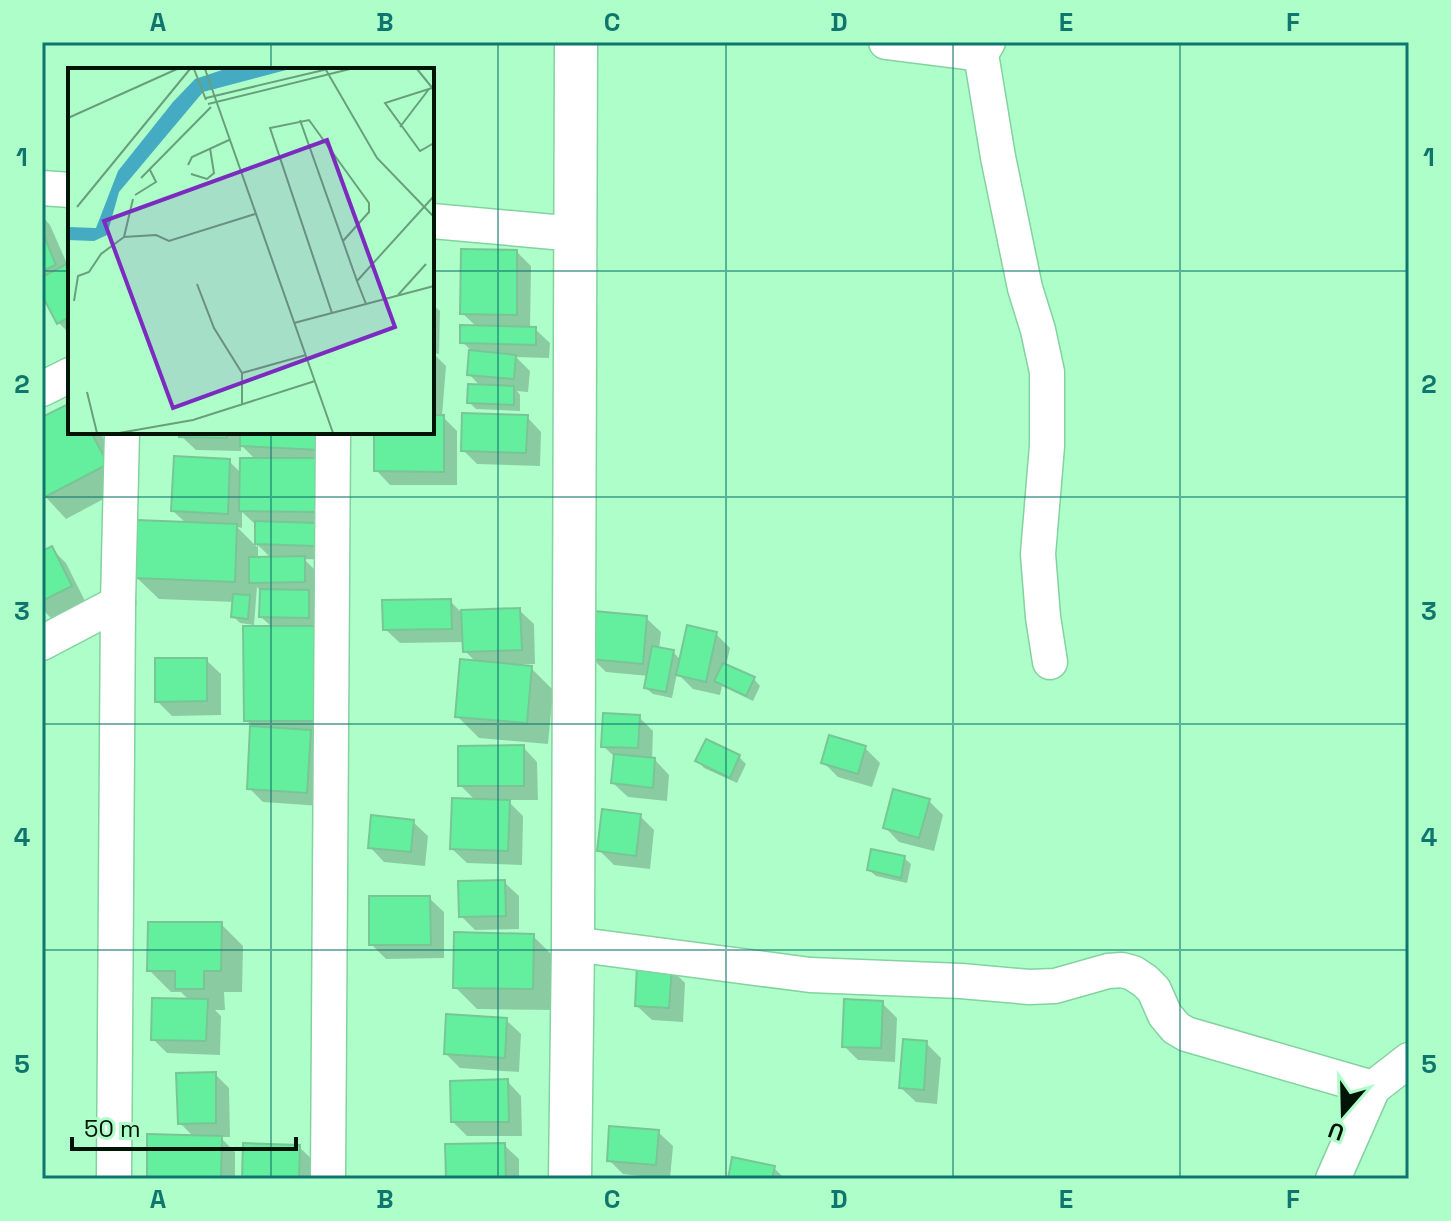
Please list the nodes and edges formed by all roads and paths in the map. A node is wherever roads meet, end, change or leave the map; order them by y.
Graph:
1 (576, 42) edge
2 (886, 42) edge
3 (985, 48) edge
4 (42, 188) edge
5 (68, 190) edge
6 (434, 221) edge
7 (576, 234) junction
8 (68, 376) edge
9 (42, 389) edge
10 (122, 434) edge
11 (333, 434) edge
12 (118, 603) junction
13 (42, 643) edge
14 (1050, 662) dead end
15 (573, 944) junction
16 (1409, 1060) edge
17 (1373, 1088) junction
18 (114, 1179) edge
19 (328, 1179) edge
20 (570, 1179) edge
21 (1333, 1179) edge

1 - 7 street
2 - 3 street
3 - 14 street
4 - 5 street
6 - 7 street
7 - 15 street
8 - 9 street
10 - 12 street
11 - 19 street
12 - 13 street
12 - 18 street
15 - 17 street
15 - 20 street
16 - 17 street
17 - 21 street

